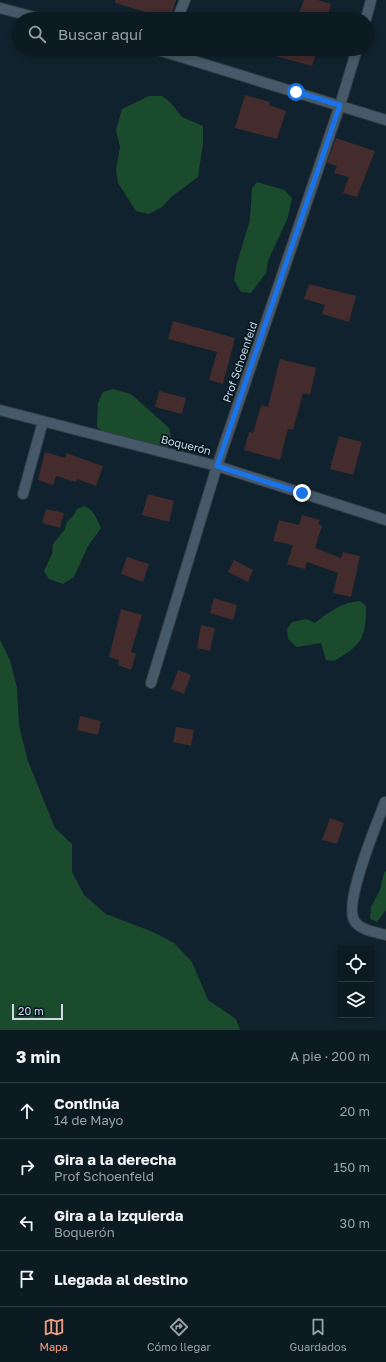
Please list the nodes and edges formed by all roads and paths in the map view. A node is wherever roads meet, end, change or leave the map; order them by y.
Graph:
1 (185, 0) edge
2 (371, 0) edge
3 (0, 8) edge
4 (15, 12) edge
5 (180, 12) edge
6 (368, 12) edge
7 (181, 56) edge
8 (355, 56) edge
9 (340, 105) junction
10 (386, 120) edge
11 (0, 410) edge
12 (43, 421) junction
13 (217, 466) junction
14 (23, 494) dead end
15 (386, 520) edge
16 (151, 684) dead end
17 (385, 802) dead end
18 (386, 935) edge

1 - 5 street
2 - 6 street
3 - 4 street
7 - 9 street
8 - 9 street, Prof Schoenfeld
9 - 10 street
9 - 13 street, Prof Schoenfeld
11 - 12 street, Boquerón
12 - 13 street, Boquerón
12 - 14 street
13 - 15 street, Boquerón
13 - 16 street, Prof Schoenfeld
17 - 18 street

